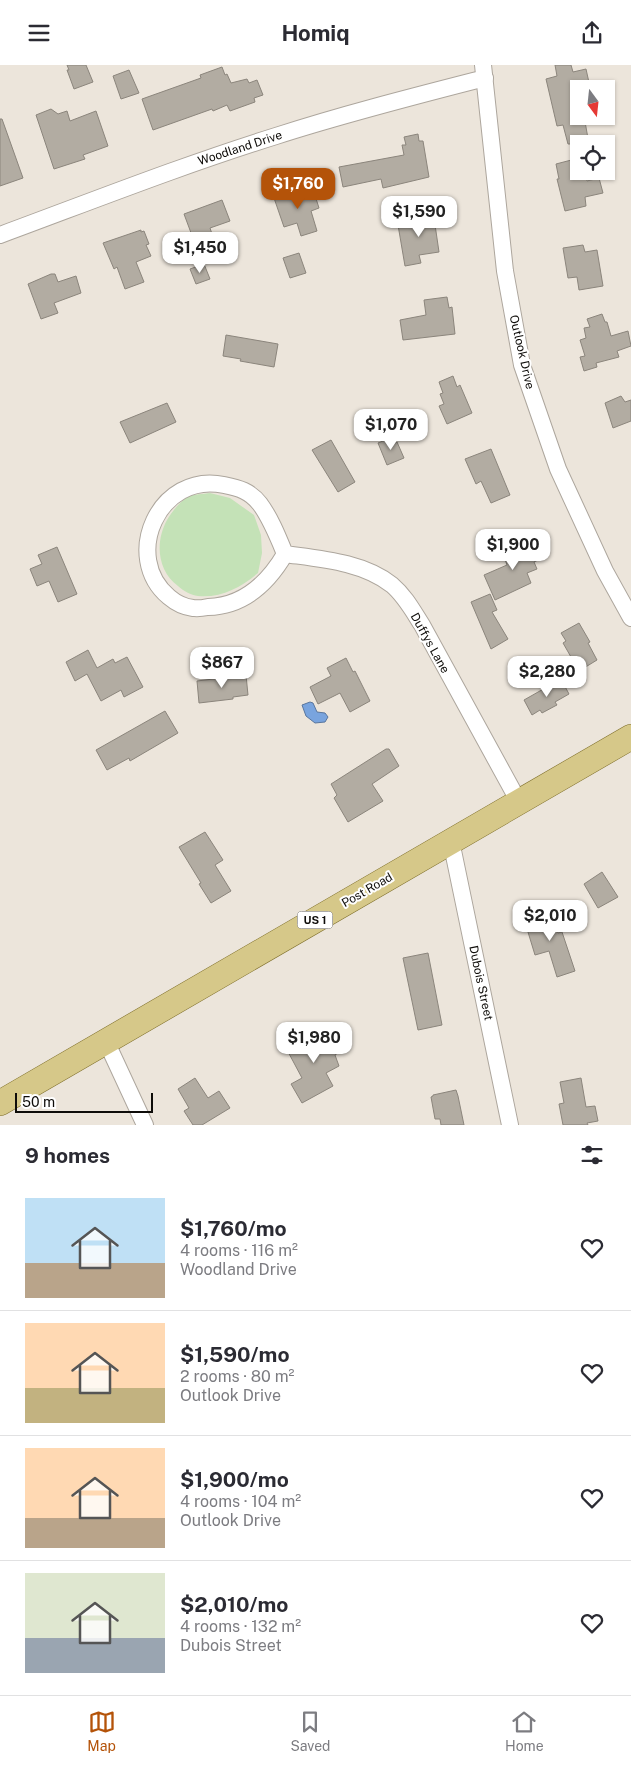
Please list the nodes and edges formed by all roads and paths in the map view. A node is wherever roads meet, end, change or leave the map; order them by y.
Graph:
1 (484, 72) edge
2 (0, 235) edge
3 (285, 554) junction
4 (631, 618) edge
5 (631, 737) edge
6 (519, 802) junction
7 (451, 841) junction
8 (106, 1041) junction
9 (0, 1103) edge
10 (145, 1125) edge
11 (510, 1125) edge

1 - 2 street, Woodland Drive
1 - 4 street, Outlook Drive
3 - 3 street
3 - 6 street, Duffys Lane
5 - 6 main road, Post Road / US 1
6 - 7 main road, Post Road / US 1
7 - 8 main road, Post Road / US 1
7 - 11 street, Dubois Street
8 - 9 main road, Post Road / US 1
8 - 10 street

